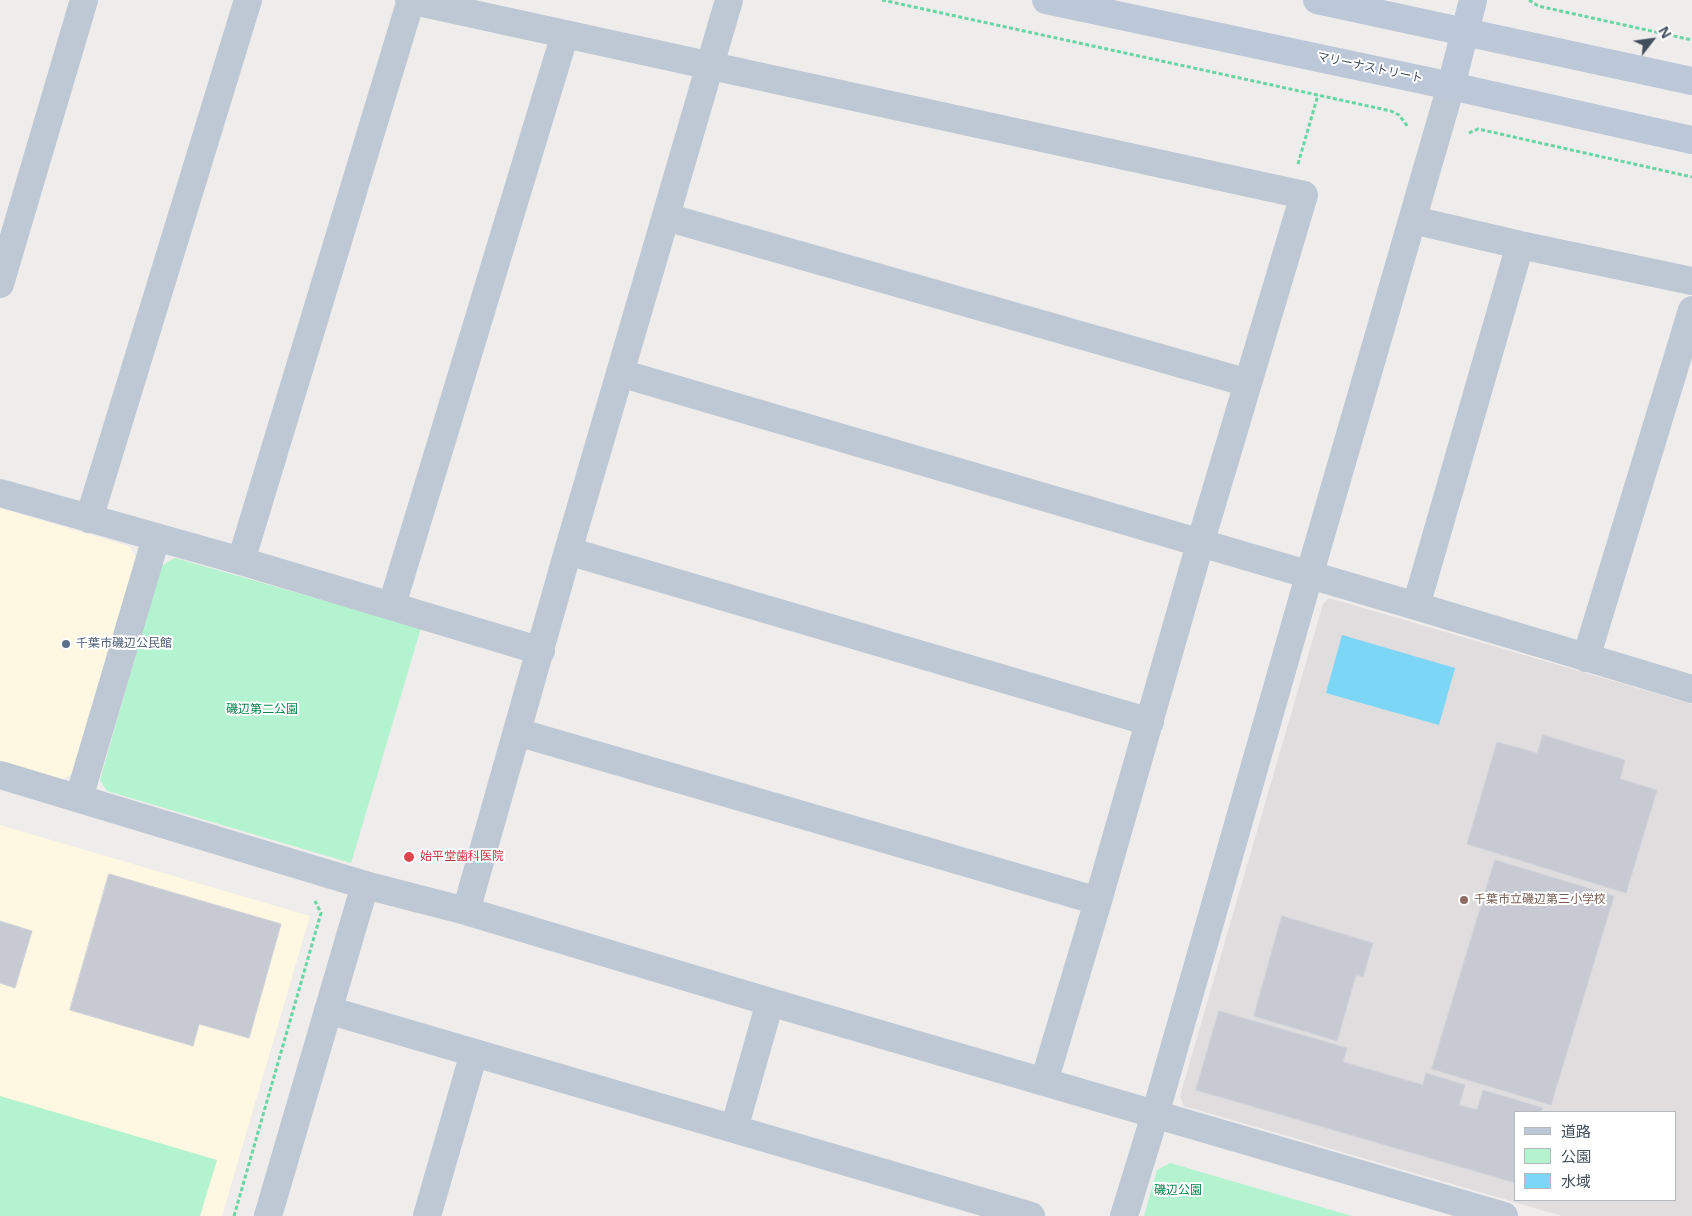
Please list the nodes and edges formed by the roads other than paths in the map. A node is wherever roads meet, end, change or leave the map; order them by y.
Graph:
1 (84, 0) edge
2 (248, 0) edge
3 (410, 0) edge
4 (729, 0) edge
5 (1046, 0) edge
6 (1316, 0) edge
7 (1473, 0) edge
8 (1466, 32) junction
9 (565, 34) junction
10 (711, 66) junction
11 (1692, 81) edge
12 (1451, 86) junction
13 (1692, 140) edge
14 (666, 217) junction
15 (1413, 220) junction
16 (1520, 245) junction
17 (1692, 281) edge
18 (0, 284) edge
19 (1692, 310) edge
20 (620, 373) junction
21 (1248, 383) junction
22 (0, 493) edge
23 (88, 518) junction
24 (156, 538) junction
25 (1200, 544) junction
26 (568, 550) junction
27 (242, 561) junction
28 (1309, 576) junction
29 (392, 605) junction
30 (1416, 606) junction
31 (541, 650) junction
32 (1586, 658) junction
33 (1692, 689) edge
34 (1150, 722) junction
35 (517, 732) junction
36 (0, 775) edge
37 (79, 798) junction
38 (365, 885) junction
39 (1098, 901) junction
40 (466, 911) junction
41 (770, 1002) junction
42 (328, 1010) junction
43 (474, 1053) junction
44 (1044, 1082) junction
45 (1155, 1114) junction
46 (734, 1130) junction
47 (1025, 1215) edge
48 (268, 1216) edge
49 (427, 1216) edge
50 (1124, 1216) edge
51 (1504, 1216) edge

1 - 18 street
2 - 23 street
3 - 9 street
3 - 27 street
4 - 10 street
5 - 12 street, マリーナストリート
6 - 8 street
7 - 8 street
8 - 11 street
8 - 12 street
9 - 10 street
9 - 29 street
10 - 14 street
10 - 21 street
12 - 13 street, マリーナストリート
12 - 15 street
14 - 20 street
14 - 21 street
15 - 16 street
15 - 28 street
16 - 17 street
16 - 30 street
19 - 32 street
20 - 25 street
20 - 26 street
21 - 25 street
22 - 23 street
23 - 24 street
24 - 27 street
24 - 37 street
25 - 28 street
25 - 34 street
26 - 31 street
26 - 34 street
27 - 29 street
28 - 30 street
28 - 45 street
29 - 31 street
30 - 32 street
31 - 35 street
32 - 33 street
34 - 39 street
35 - 39 street
35 - 40 street
36 - 37 street
37 - 38 street
38 - 40 street
38 - 42 street
39 - 44 street
40 - 41 street
41 - 44 street
41 - 46 street
42 - 43 street
42 - 48 street
43 - 46 street
43 - 49 street
44 - 45 street
45 - 50 street
45 - 51 street
46 - 47 street

